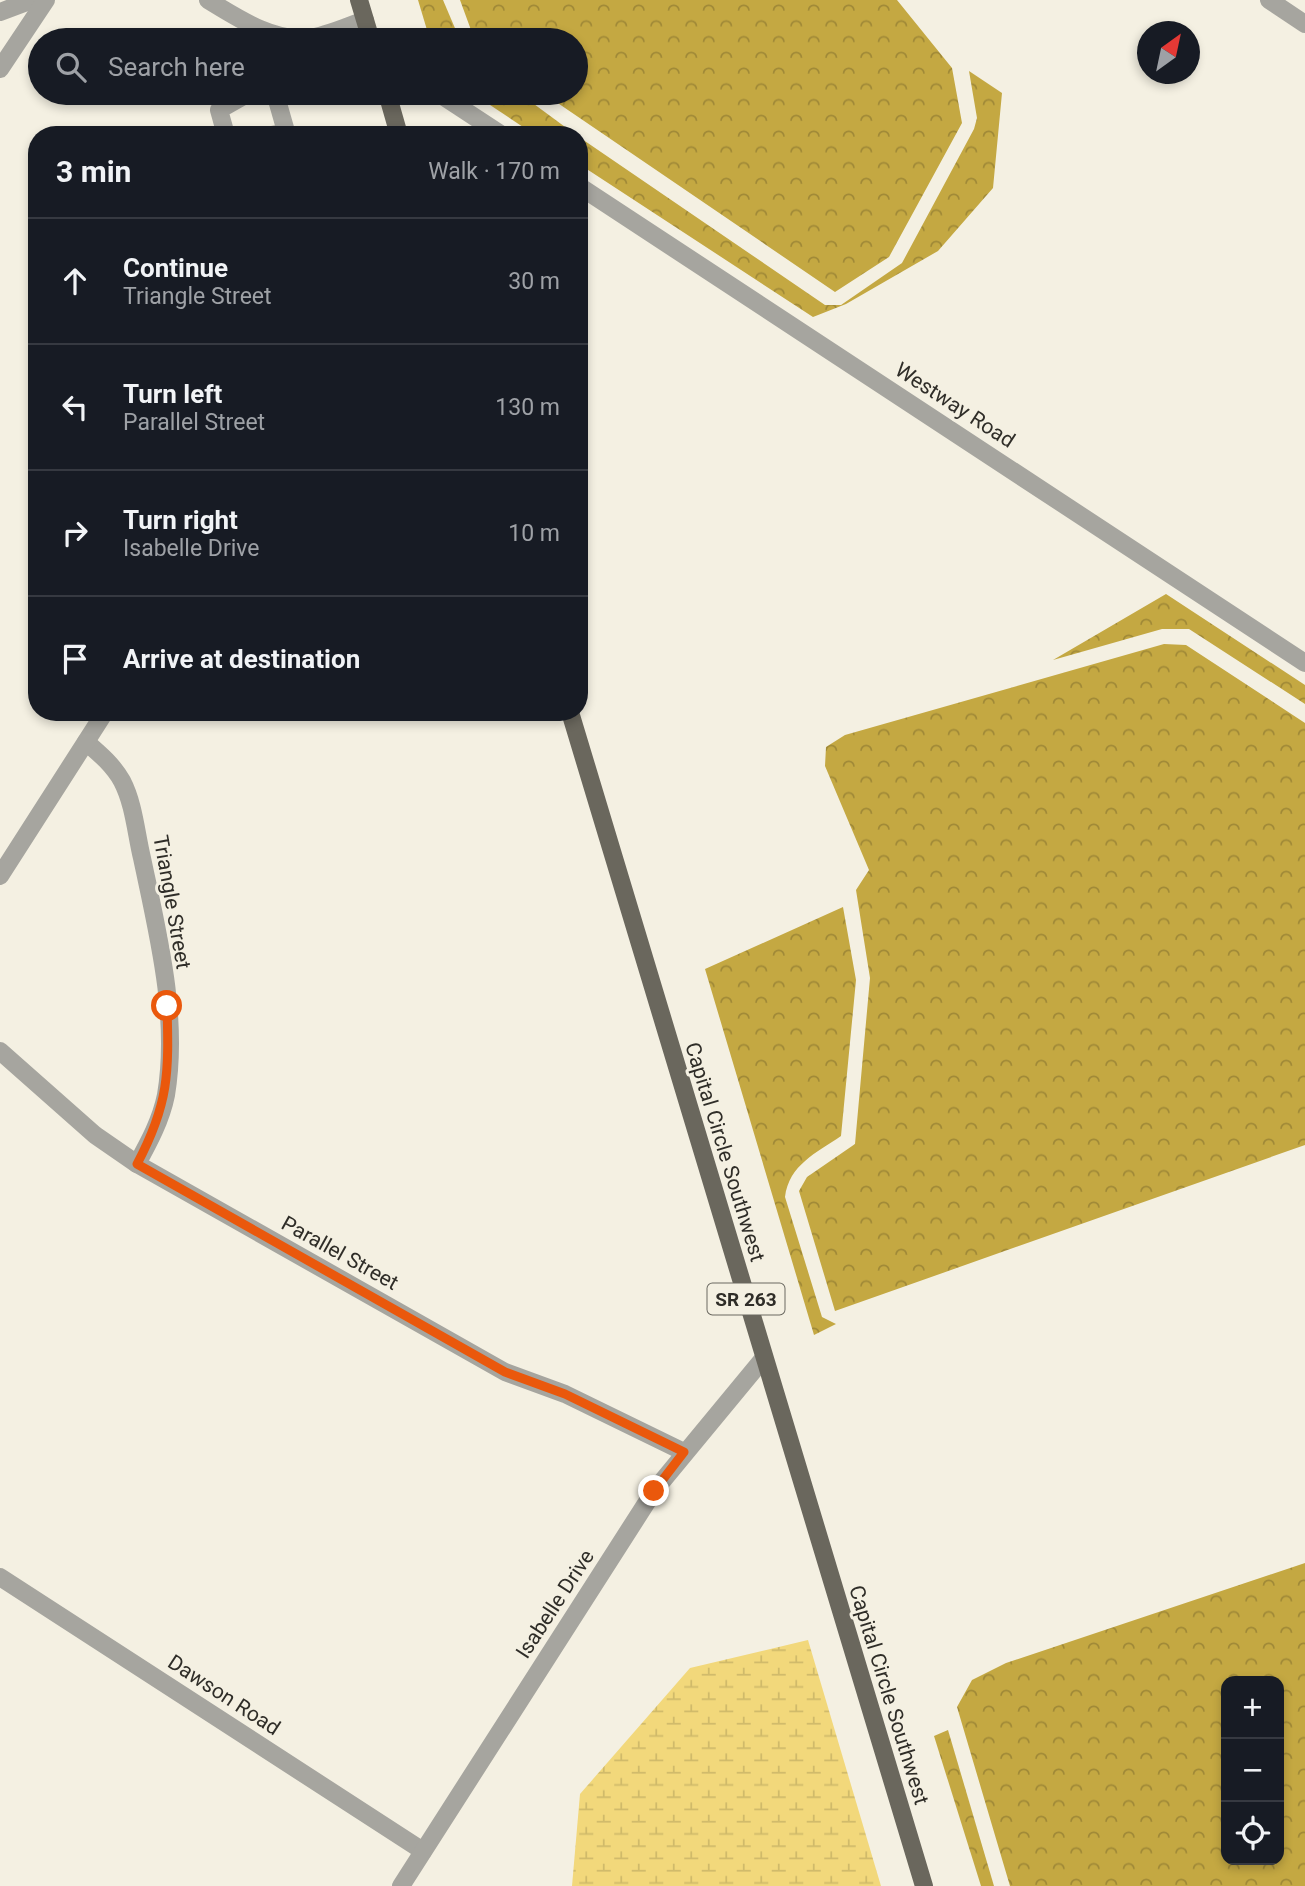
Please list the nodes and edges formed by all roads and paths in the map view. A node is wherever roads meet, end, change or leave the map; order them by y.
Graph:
1 (32, 0) edge
2 (46, 0) edge
3 (208, 0) edge
4 (359, 0) edge
5 (1269, 0) edge
6 (0, 12) edge
7 (365, 20) junction
8 (1305, 24) edge
9 (259, 28) edge
10 (340, 28) edge
11 (368, 28) edge
12 (0, 69) edge
13 (228, 105) edge
14 (278, 105) edge
15 (390, 105) edge
16 (456, 105) edge
17 (223, 126) edge
18 (284, 126) edge
19 (396, 126) edge
20 (488, 126) edge
21 (588, 192) edge
22 (1305, 663) edge
23 (99, 721) edge
24 (573, 721) edge
25 (86, 743) junction
26 (0, 877) edge
27 (0, 1051) edge
28 (137, 1164) junction
29 (764, 1359) junction
30 (684, 1452) junction
31 (0, 1577) edge
32 (424, 1851) junction
33 (401, 1886) edge
34 (924, 1886) edge

1 - 6 street
2 - 12 street
3 - 9 street
4 - 7 main road
5 - 8 street
7 - 10 street
7 - 11 main road
13 - 17 street
14 - 18 street
15 - 19 main road
16 - 20 street
21 - 22 street, Westway Road
23 - 25 street
24 - 29 main road, Capital Circle Southwest / SR 263
25 - 26 street
25 - 28 street, Triangle Street
27 - 28 street, Parallel Street
28 - 30 street, Parallel Street
29 - 30 street, Isabelle Drive
29 - 34 main road, Capital Circle Southwest / SR 263
30 - 32 street, Isabelle Drive
31 - 32 street, Dawson Road
32 - 33 street, Isabelle Drive

